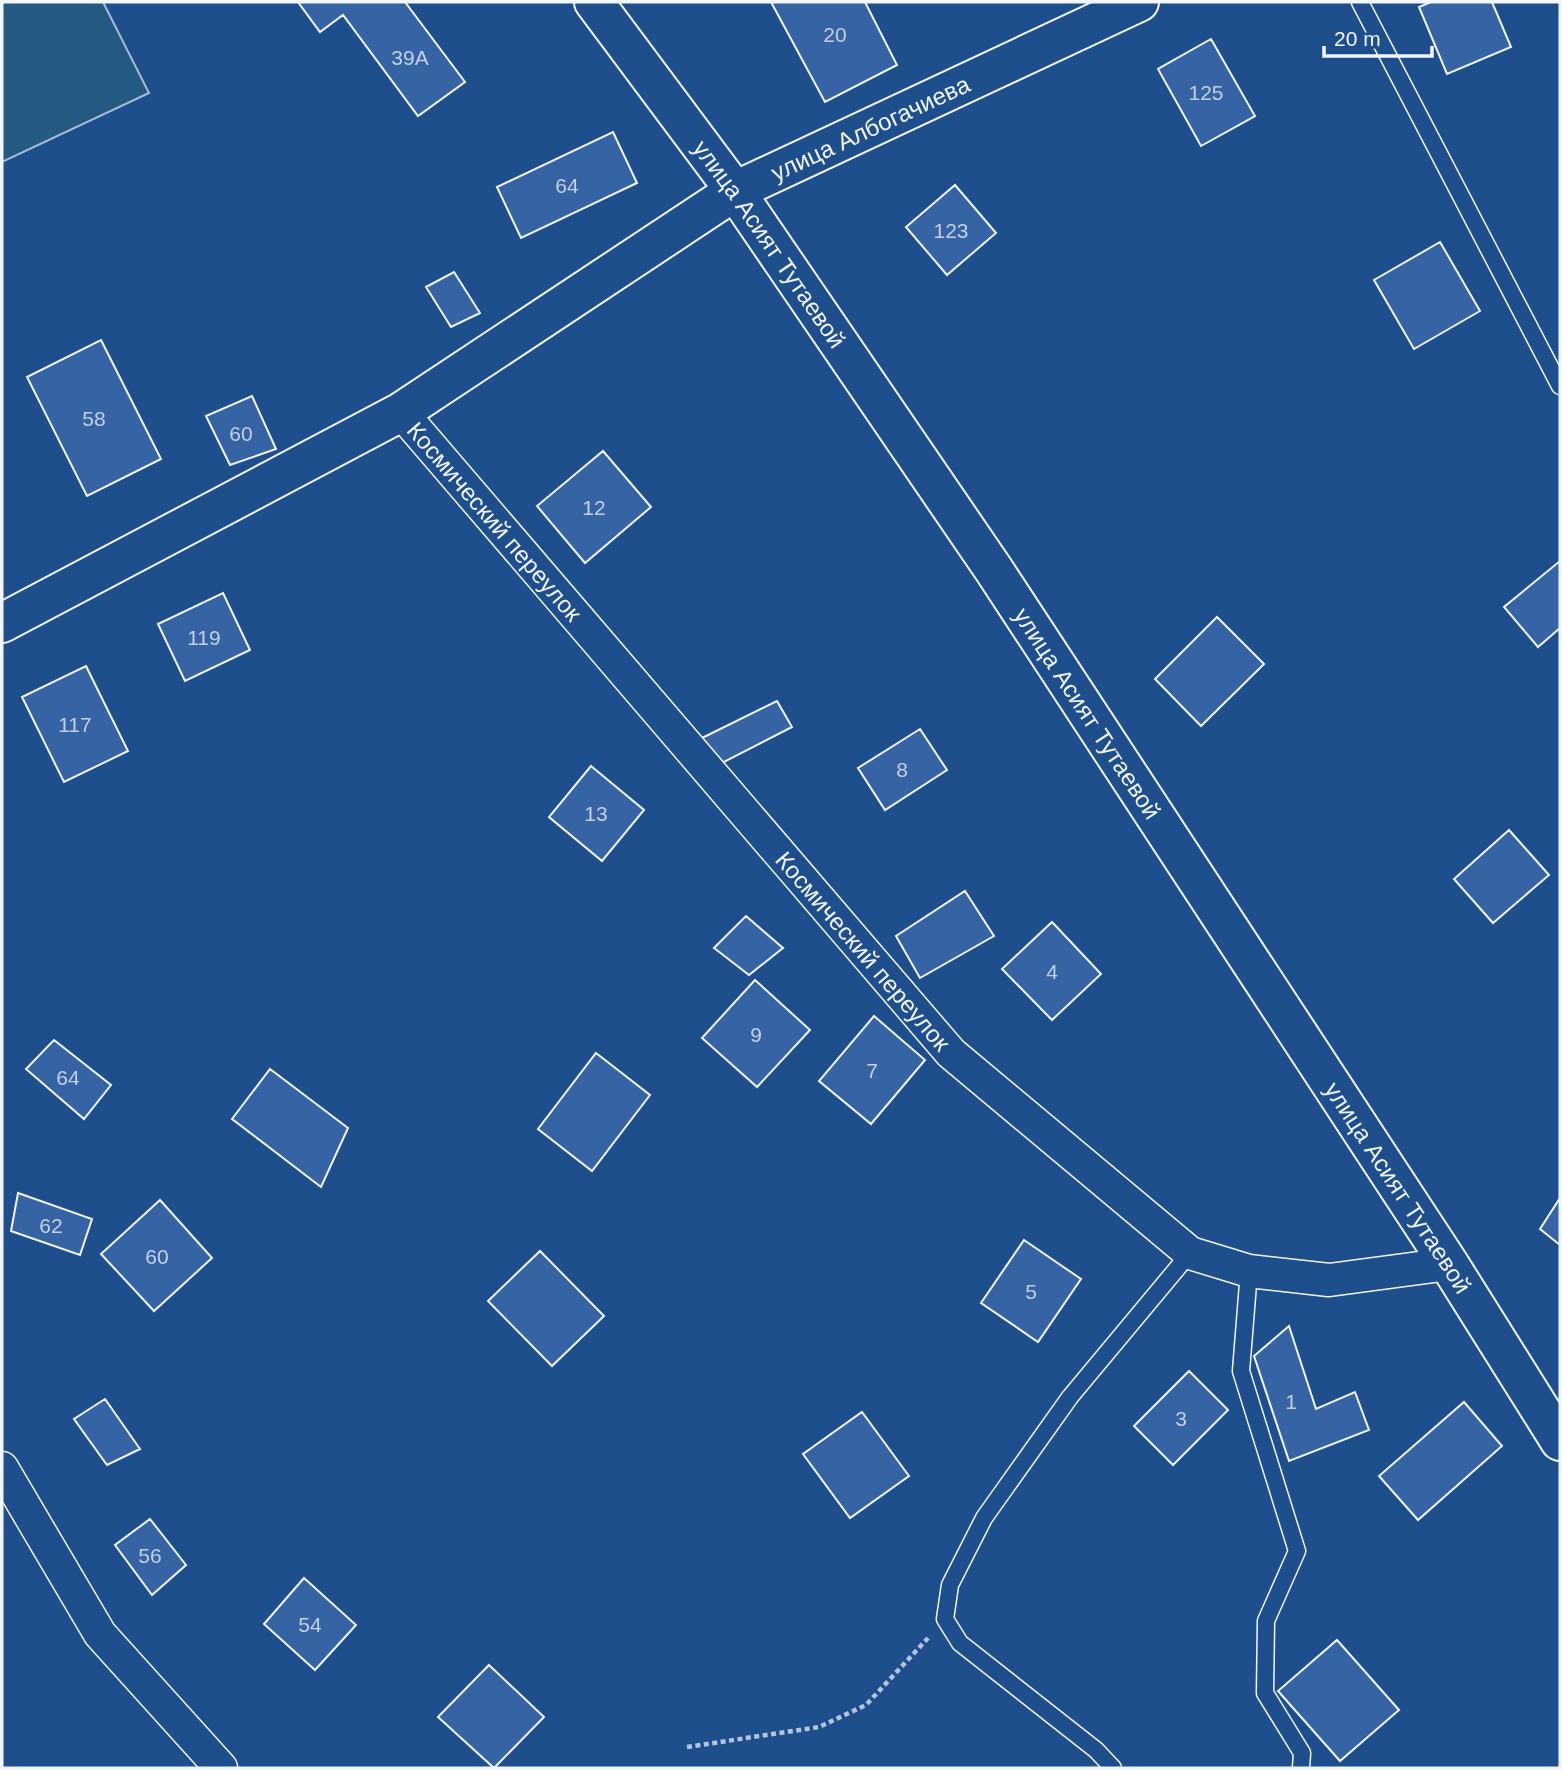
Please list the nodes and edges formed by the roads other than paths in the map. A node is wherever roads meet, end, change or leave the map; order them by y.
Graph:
1 (594, 2) edge
2 (1139, 2) edge
3 (1360, 2) edge
4 (735, 191) junction
5 (1560, 386) edge
6 (401, 412) junction
7 (2, 622) edge
8 (1190, 1253) junction
9 (1449, 1264) junction
10 (1249, 1270) junction
11 (1560, 1441) edge
12 (2, 1468) edge
13 (221, 1768) edge
14 (1113, 1768) edge
15 (1301, 1768) edge

1 - 4 main road, улица Асият Тутаевой
2 - 4 main road, улица Албогачиева
3 - 5 lane
4 - 6 main road, улица Албогачиева
4 - 9 main road, улица Асият Тутаевой
6 - 7 main road, улица Албогачиева
6 - 8 street, Космический переулок
8 - 10 street, Космический переулок
8 - 14 lane
9 - 10 street, Космический переулок
9 - 11 main road, улица Асият Тутаевой
10 - 15 lane
12 - 13 street

